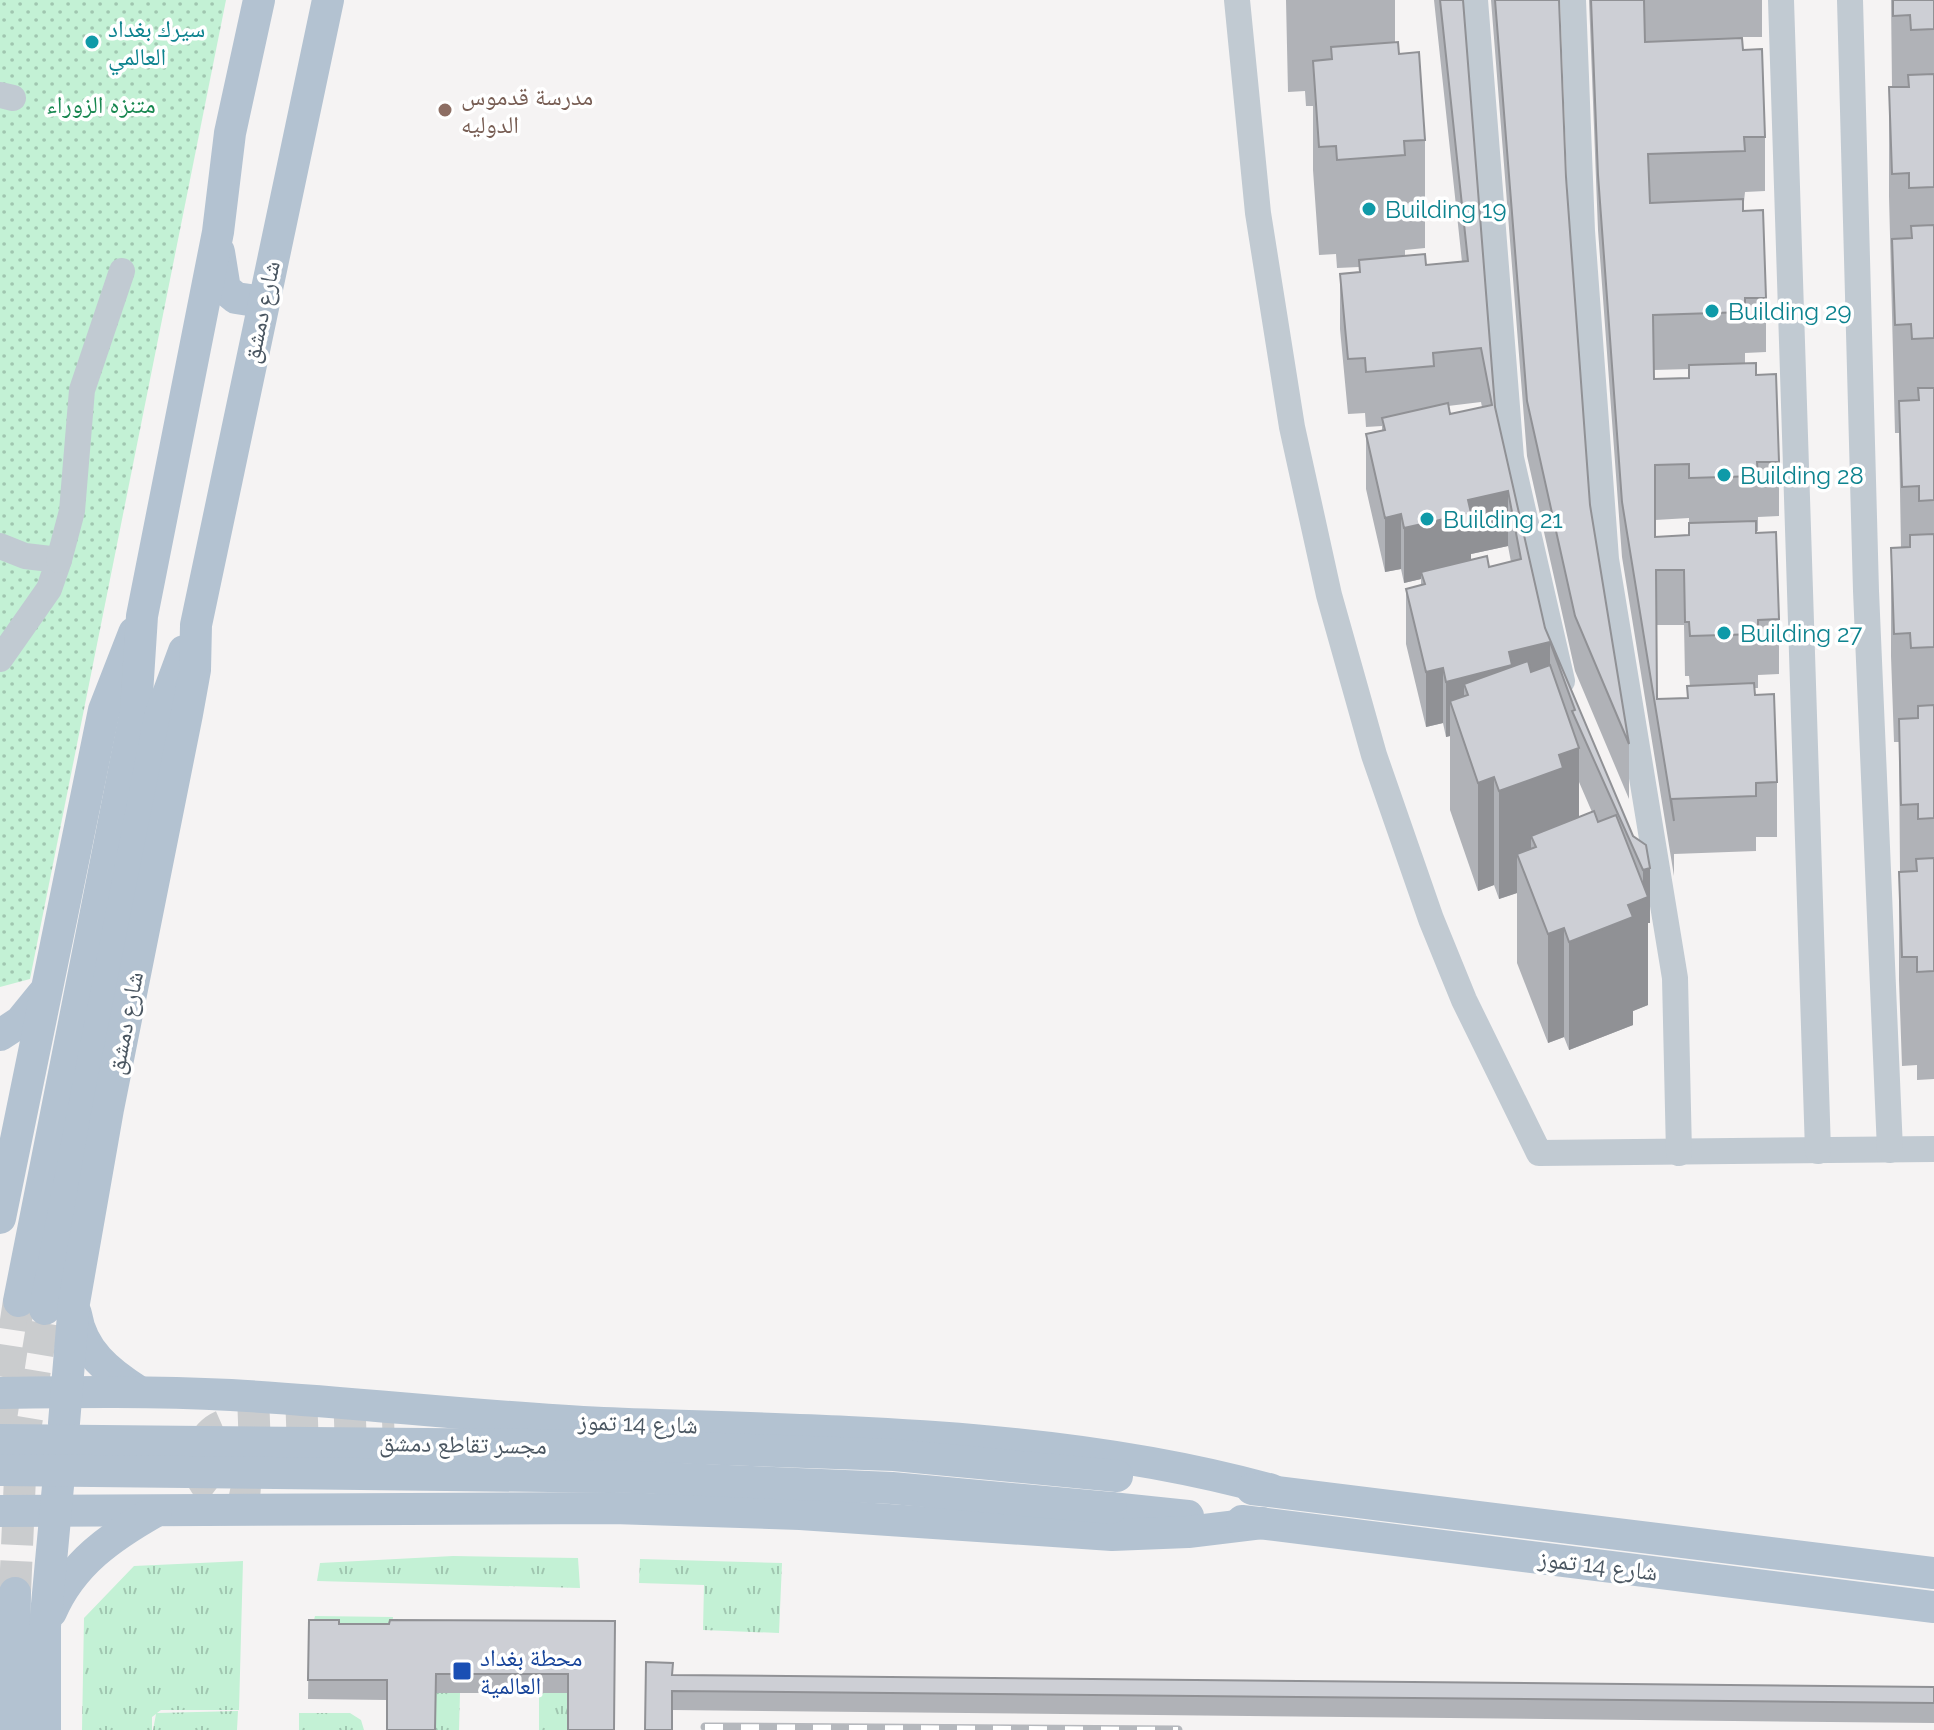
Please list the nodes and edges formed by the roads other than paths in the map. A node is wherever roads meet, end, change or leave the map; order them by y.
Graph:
1 (259, 0) edge
2 (328, 0) edge
3 (1237, 0) edge
4 (1475, 0) edge
5 (1573, 0) edge
6 (1781, 0) edge
7 (1850, 0) edge
8 (218, 232) junction
9 (122, 271) dead end
10 (263, 302) junction
11 (0, 546) edge
12 (59, 560) junction
13 (142, 616) junction
14 (0, 659) edge
15 (1572, 704) edge
16 (1625, 830) edge
17 (1666, 928) junction
18 (44, 993) junction
19 (0, 1035) edge
20 (1934, 1149) edge
21 (1890, 1150) junction
22 (1818, 1151) junction
23 (1679, 1153) junction
24 (0, 1218) edge
25 (46, 1304) junction
26 (138, 1391) junction
27 (0, 1393) edge
28 (65, 1408) junction
29 (0, 1440) edge
30 (0, 1470) edge
31 (1117, 1476) joint
32 (1272, 1490) junction
33 (58, 1498) junction
34 (1111, 1508) joint
35 (0, 1511) edge
36 (156, 1511) junction
37 (1262, 1523) junction
38 (1934, 1573) edge
39 (15, 1593) tunnel mouth
40 (1934, 1607) edge
41 (45, 1626) junction
42 (13, 1730) edge
43 (45, 1730) edge

1 - 8 main road, شارع دمشق
2 - 10 main road, شارع دمشق
3 - 23 street
4 - 15 street
5 - 17 street
6 - 22 street
7 - 21 street
8 - 10 main road
8 - 13 main road, شارع دمشق
9 - 12 street
10 - 25 main road, شارع دمشق
11 - 12 street
12 - 14 street
13 - 18 main road, شارع دمشق
13 - 25 main road, شارع دمشق
16 - 17 street
17 - 23 street
18 - 19 main road
18 - 24 main road, شارع دمشق
20 - 21 street
21 - 22 street
22 - 23 street
25 - 26 main road
25 - 28 main road, شارع دمشق
26 - 28 main road, شارع 14 تموز
26 - 32 main road, شارع 14 تموز
27 - 28 main road, شارع 14 تموز
29 - 31 main road, مجسر تقاطع دمشق, bridge
30 - 34 main road, مجسر تقاطع دمشق, bridge
31 - 32 main road, شارع 14 تموز
32 - 38 main road, شارع 14 تموز
33 - 35 main road, شارع 14 تموز
33 - 36 main road, شارع 14 تموز
33 - 41 main road
34 - 37 main road, شارع 14 تموز
36 - 37 main road, شارع 14 تموز
36 - 41 main road
37 - 40 main road, شارع 14 تموز
39 - 42 main road
41 - 43 main road

